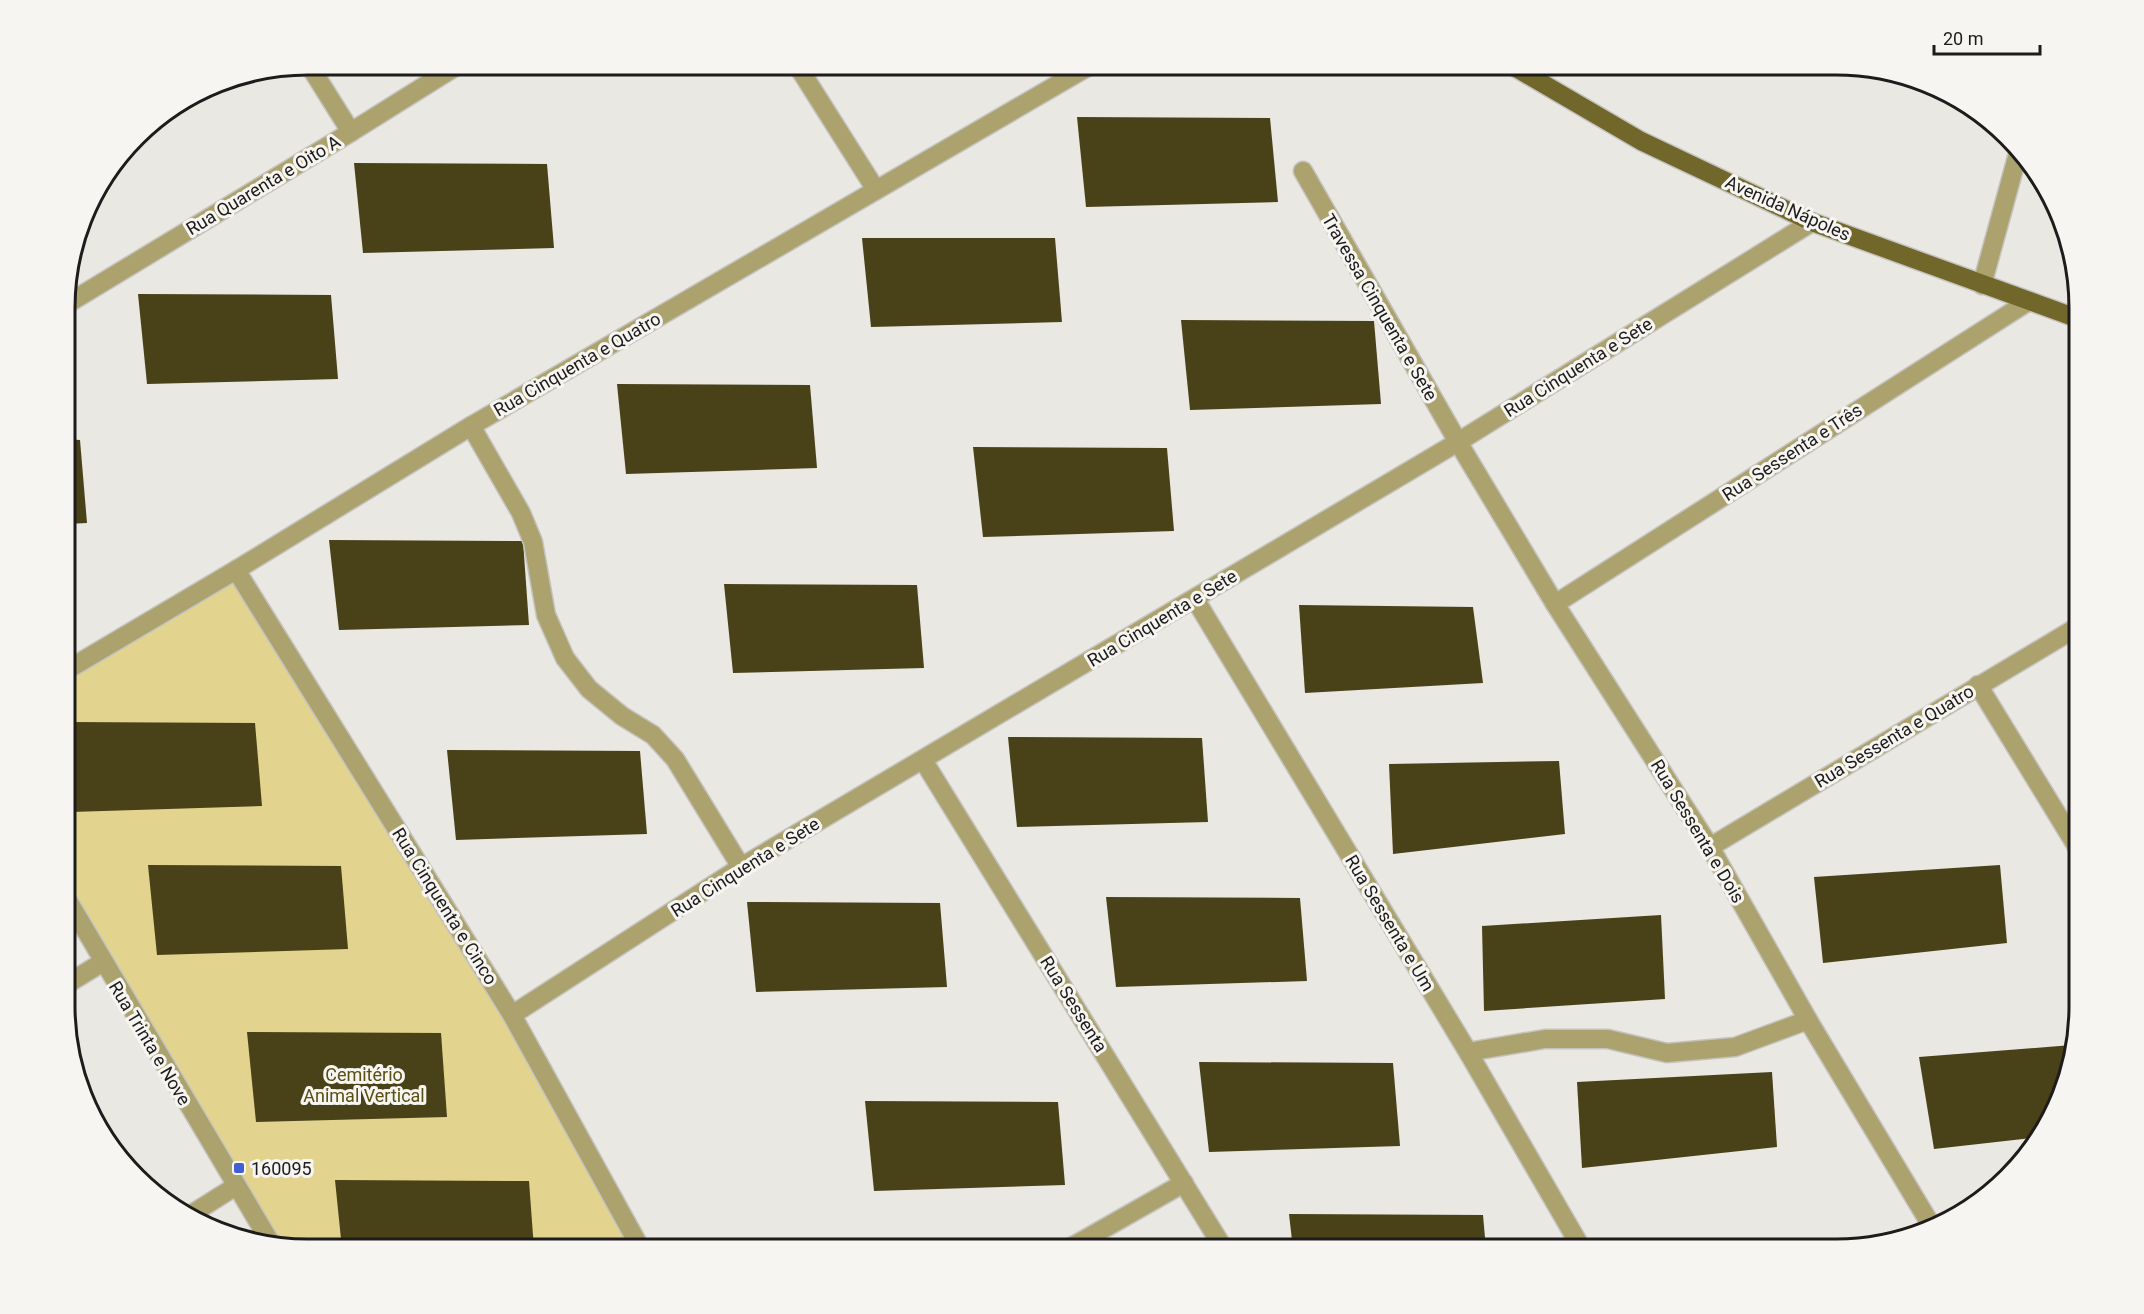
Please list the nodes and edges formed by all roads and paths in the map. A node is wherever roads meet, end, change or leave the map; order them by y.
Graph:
1 (316, 75) edge
2 (441, 75) edge
3 (804, 75) edge
4 (1072, 75) edge
5 (1530, 75) edge
6 (351, 132) junction
7 (2016, 160) edge
8 (1303, 171) dead end
9 (876, 190) junction
10 (1812, 222) junction
11 (1982, 285) junction
12 (75, 299) edge
13 (2029, 301) junction
14 (2069, 315) edge
15 (471, 426) junction
16 (1458, 442) junction
17 (236, 570) junction
18 (1195, 599) junction
19 (1555, 604) junction
20 (2069, 632) edge
21 (75, 665) edge
22 (1978, 685) junction
23 (923, 760) junction
24 (2069, 834) edge
25 (1710, 847) junction
26 (741, 867) junction
27 (75, 913) edge
28 (103, 962) junction
29 (75, 979) edge
30 (513, 1015) junction
31 (1808, 1020) junction
32 (1468, 1052) junction
33 (1184, 1183) junction
34 (236, 1186) junction
35 (197, 1211) edge
36 (1928, 1220) edge
37 (266, 1236) edge
38 (636, 1239) edge
39 (1086, 1239) edge
40 (1218, 1239) edge
41 (1576, 1239) edge

1 - 6 street
2 - 6 street, Rua Quarenta e Oito A
3 - 9 street
4 - 9 street, Rua Cinquenta e Quatro
5 - 10 main road, Avenida Nápoles
6 - 12 street, Rua Quarenta e Oito A
7 - 11 street
8 - 16 street, Travessa Cinquenta e Sete
9 - 15 street, Rua Cinquenta e Quatro
10 - 11 main road, Avenida Nápoles
10 - 16 street, Rua Cinquenta e Sete
11 - 13 main road, Avenida Nápoles
13 - 14 main road, Avenida Nápoles
13 - 19 street, Rua Sessenta e Três
15 - 17 street, Rua Cinquenta e Quatro
15 - 26 street
16 - 18 street, Rua Cinquenta e Sete
16 - 19 street, Rua Sessenta e Dois
17 - 21 street, Rua Cinquenta e Quatro
17 - 30 street, Rua Cinquenta e Cinco
18 - 23 street, Rua Cinquenta e Sete
18 - 32 street, Rua Sessenta e Um
19 - 25 street, Rua Sessenta e Dois
20 - 22 street, Rua Sessenta e Quatro
22 - 24 street
22 - 25 street, Rua Sessenta e Quatro
23 - 26 street, Rua Cinquenta e Sete
23 - 33 street, Rua Sessenta
25 - 31 street, Rua Sessenta e Dois
26 - 30 street, Rua Cinquenta e Sete
27 - 28 street, Rua Trinta e Nove
28 - 29 street
28 - 34 street, Rua Trinta e Nove
30 - 38 street, Rua Cinquenta e Cinco
31 - 32 street
31 - 36 street, Rua Sessenta e Dois
32 - 41 street, Rua Sessenta e Um
33 - 39 street
33 - 40 street, Rua Sessenta
34 - 35 street
34 - 37 street, Rua Trinta e Nove

